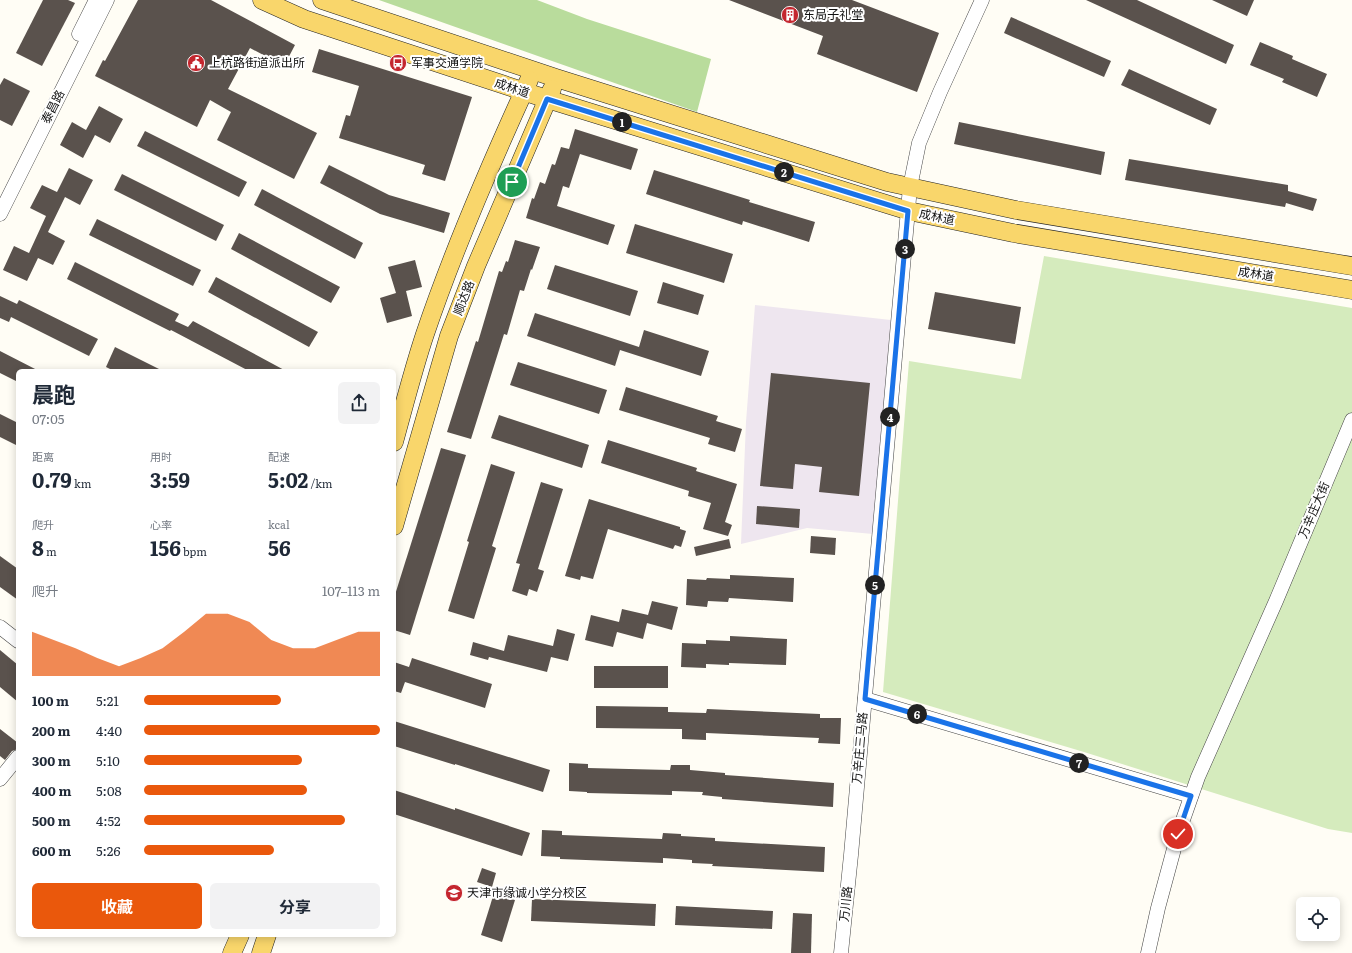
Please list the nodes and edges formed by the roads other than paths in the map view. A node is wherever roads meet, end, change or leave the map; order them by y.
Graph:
1 (96, 0) edge
2 (107, 0) edge
3 (322, 0) edge
4 (982, 0) edge
5 (273, 3) edge
6 (534, 71) junction
7 (556, 78) junction
8 (524, 92) junction
9 (547, 99) junction
10 (910, 188) junction
11 (0, 194) edge
12 (908, 211) junction
13 (0, 214) edge
14 (1352, 266) edge
15 (1352, 290) edge
16 (1352, 420) edge
17 (396, 435) edge
18 (396, 519) edge
19 (0, 627) edge
20 (16, 639) edge
21 (865, 699) junction
22 (16, 759) edge
23 (0, 779) edge
24 (1191, 796) junction
25 (851, 856) joint
26 (239, 937) edge
27 (246, 937) edge
28 (267, 937) edge
29 (273, 937) edge
30 (232, 953) edge
31 (242, 953) edge
32 (261, 953) edge
33 (270, 953) edge
34 (841, 953) edge
35 (1148, 953) edge

1 - 11 street, 泰昌路
2 - 13 street, 泰昌路
3 - 6 main road, 成林道
4 - 10 street, 万辛庄三马路
5 - 8 main road, 成林道
6 - 7 main road, 成林道
6 - 8 main road, 顺达路
7 - 9 main road, 顺达路
7 - 10 main road, 成林道
8 - 9 main road, 成林道
8 - 17 main road, 顺达路
9 - 12 main road, 成林道
9 - 18 main road, 顺达路
10 - 12 street, 万辛庄三马路
10 - 14 main road, 成林道
12 - 15 main road, 成林道
12 - 21 street, 万辛庄三马路
16 - 24 street, 万辛庄大街
19 - 20 street
21 - 24 street
21 - 25 street, 万辛庄三马路
22 - 23 street
24 - 35 street, 万辛庄大街
25 - 34 street, 万川路
26 - 30 main road
27 - 31 main road
28 - 32 main road
29 - 33 main road

